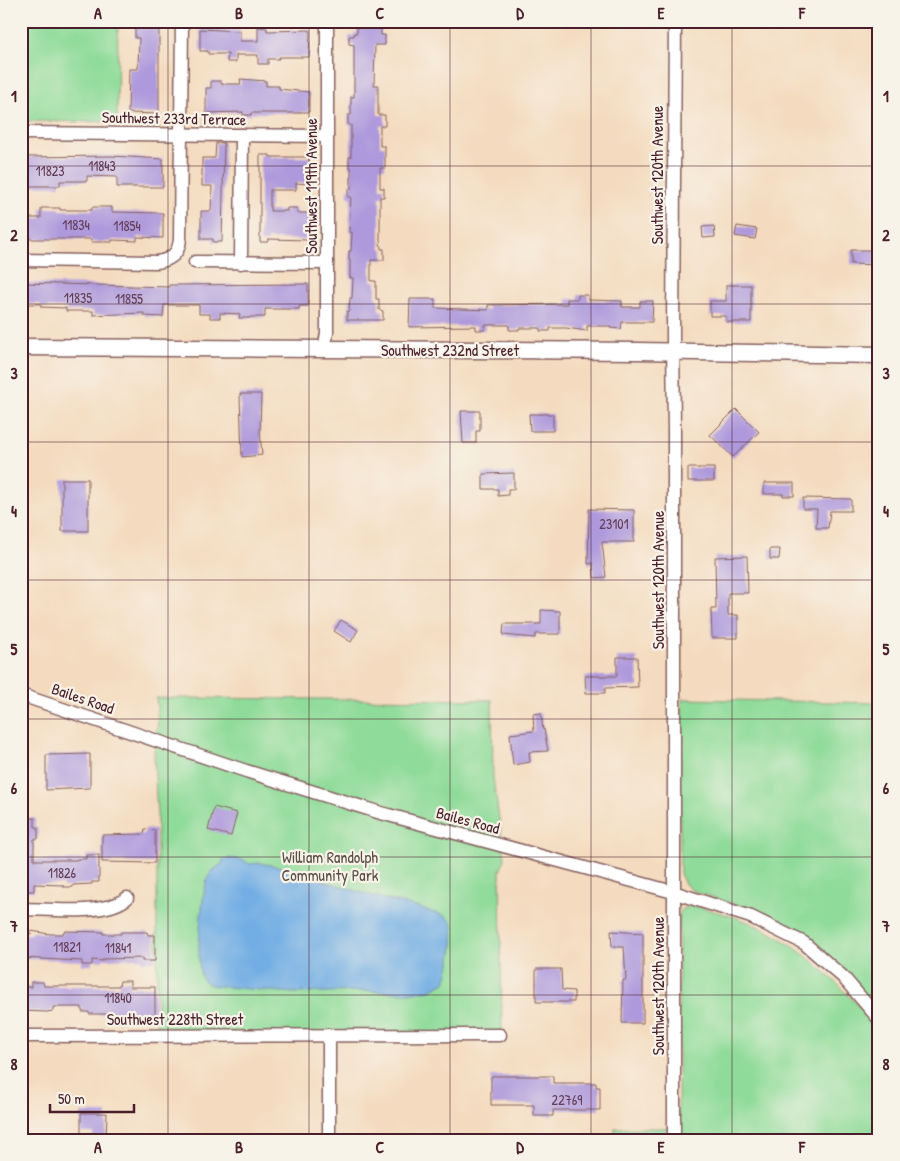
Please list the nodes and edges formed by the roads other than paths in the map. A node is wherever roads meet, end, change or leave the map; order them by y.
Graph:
1 (182, 21) edge
2 (327, 21) edge
3 (675, 21) edge
4 (21, 133) edge
5 (181, 134) junction
6 (242, 135) junction
7 (327, 136) junction
8 (21, 260) edge
9 (195, 262) dead end
10 (241, 262) junction
11 (327, 263) junction
12 (21, 348) edge
13 (324, 350) junction
14 (674, 353) junction
15 (879, 355) edge
16 (21, 695) edge
17 (673, 892) junction
18 (127, 898) dead end
19 (21, 909) edge
20 (879, 1019) edge
21 (329, 1035) junction
22 (500, 1035) dead end
23 (21, 1036) edge
24 (329, 1140) edge
25 (674, 1140) edge

1 - 5 street
2 - 7 street, Southwest 119th Avenue
3 - 14 street, Southwest 120th Avenue
4 - 5 street, Southwest 233rd Terrace
5 - 6 street, Southwest 233rd Terrace
5 - 8 street
6 - 7 street, Southwest 233rd Terrace
6 - 10 street
7 - 11 street, Southwest 119th Avenue
9 - 10 street
10 - 11 street
11 - 13 street, Southwest 119th Avenue
12 - 13 street, Southwest 232nd Street
13 - 14 street, Southwest 232nd Street
14 - 15 street, Southwest 232nd Street
14 - 17 street, Southwest 120th Avenue
16 - 17 street, Bailes Road
17 - 20 street, Bailes Road
17 - 25 street, Southwest 120th Avenue
18 - 19 street
21 - 22 street, Southwest 228th Street
21 - 23 street, Southwest 228th Street
21 - 24 street

